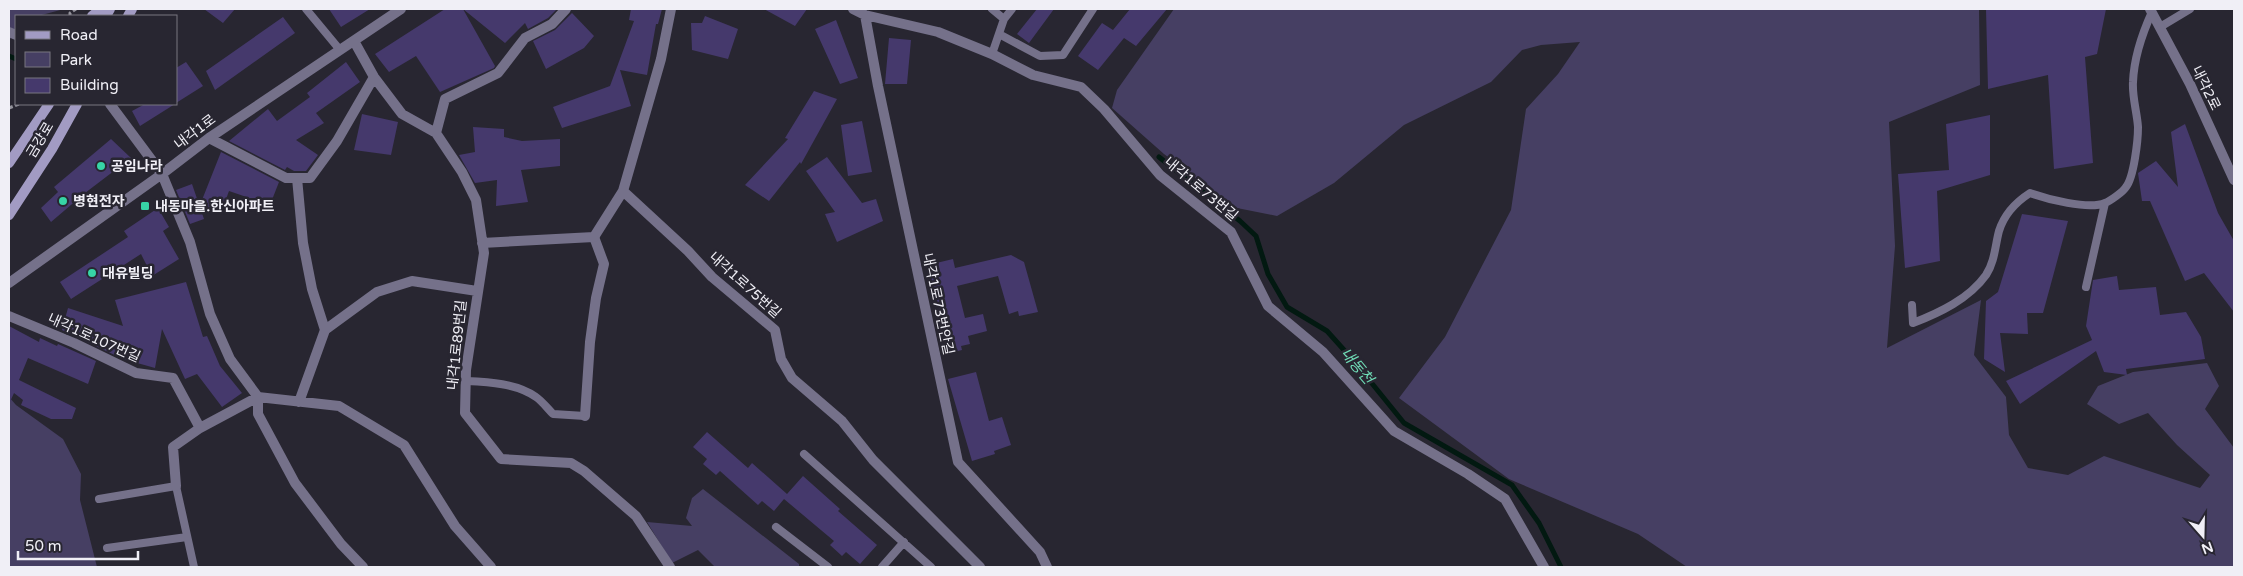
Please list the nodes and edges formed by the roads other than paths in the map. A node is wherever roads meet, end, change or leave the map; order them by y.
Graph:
1 (306, 9) edge
2 (401, 9) edge
3 (566, 9) edge
4 (671, 9) edge
5 (854, 9) edge
6 (992, 9) edge
7 (1012, 9) edge
8 (1093, 9) edge
9 (2190, 9) edge
10 (2151, 10) edge
11 (865, 15) junction
12 (1004, 19) junction
13 (2160, 27) junction
14 (999, 34) junction
15 (354, 41) junction
16 (340, 50) junction
17 (992, 54) junction
18 (374, 77) junction
19 (48, 105) edge
20 (76, 105) edge
21 (111, 105) edge
22 (436, 133) junction
23 (209, 138) junction
24 (9, 163) edge
25 (162, 174) junction
26 (297, 178) junction
27 (2234, 180) edge
28 (623, 191) junction
29 (2105, 203) junction
30 (9, 215) edge
31 (594, 238) junction
32 (482, 243) junction
33 (9, 283) edge
34 (2086, 288) dead end
35 (477, 291) junction
36 (1912, 305) dead end
37 (9, 316) edge
38 (325, 330) junction
39 (465, 381) junction
40 (258, 397) junction
41 (299, 402) junction
42 (585, 416) joint
43 (200, 428) junction
44 (804, 454) dead end
45 (176, 486) junction
46 (99, 499) dead end
47 (776, 527) dead end
48 (188, 537) junction
49 (904, 542) junction
50 (107, 548) dead end
51 (194, 567) edge
52 (363, 567) edge
53 (491, 567) edge
54 (670, 567) edge
55 (828, 567) edge
56 (882, 567) edge
57 (931, 567) edge
58 (980, 567) edge
59 (1047, 567) edge
60 (1544, 567) edge

1 - 16 lane
2 - 15 street, 내각1로
3 - 22 street
4 - 28 street
5 - 11 street, 내각1로73번길
6 - 12 lane
7 - 12 lane
8 - 14 lane
9 - 13 lane
10 - 13 street, 내각2로
10 - 29 lane
11 - 17 street, 내각1로73번길
11 - 59 street, 내각1로73번안길
12 - 14 lane
13 - 27 street, 내각2로
14 - 17 lane
15 - 16 street, 내각1로
15 - 18 street, 내각1로89번길
16 - 23 street, 내각1로
17 - 60 street, 내각1로73번길
18 - 22 street, 내각1로89번길
18 - 26 street
19 - 24 main road, 금강로
20 - 30 main road, 금강로
21 - 25 street
22 - 32 street, 내각1로89번길
23 - 25 street, 내각1로
23 - 26 street
25 - 33 street, 내각1로
25 - 40 street
26 - 38 street
28 - 31 street
28 - 58 street, 내각1로75번길
29 - 34 lane
29 - 36 lane
31 - 32 street
31 - 42 street
32 - 35 street, 내각1로89번길
35 - 38 street
35 - 39 street, 내각1로89번길
37 - 43 street, 내각1로107번길
38 - 41 street
39 - 42 lane
39 - 54 street, 내각1로89번길
40 - 41 street
40 - 43 street
40 - 52 street
41 - 53 street
43 - 45 street
44 - 49 lane
45 - 46 lane
45 - 48 lane
47 - 55 lane
48 - 50 lane
48 - 51 lane
49 - 56 lane
49 - 57 lane

